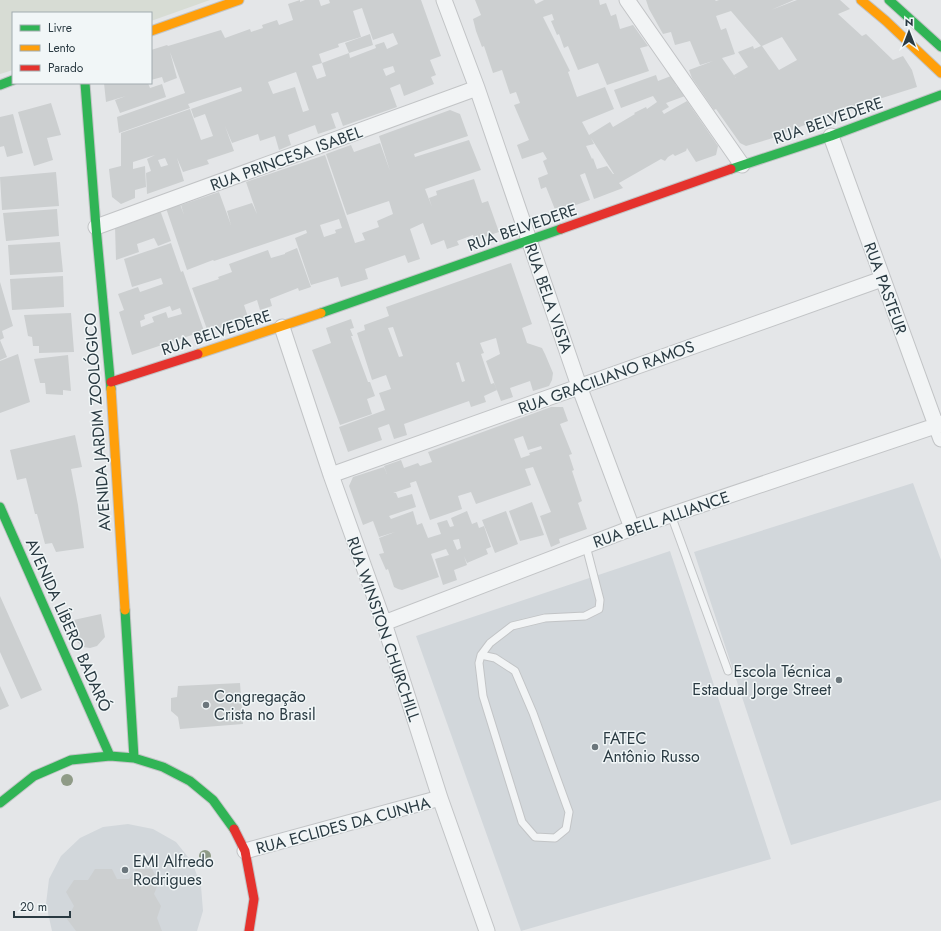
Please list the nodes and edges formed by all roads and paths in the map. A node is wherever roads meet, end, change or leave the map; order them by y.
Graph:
1 (239, 0) edge
2 (444, 0) edge
3 (627, 0) edge
4 (861, 0) edge
5 (890, 0) edge
6 (152, 31) edge
7 (941, 47) edge
8 (941, 73) edge
9 (12, 80) edge
10 (84, 84) edge
11 (0, 85) edge
12 (477, 88) junction
13 (941, 95) edge
14 (831, 136) junction
15 (742, 165) junction
16 (96, 227) junction
17 (529, 241) junction
18 (882, 279) junction
19 (282, 327) junction
20 (111, 382) junction
21 (579, 386) junction
22 (940, 430) edge
23 (331, 475) junction
24 (0, 506) edge
25 (671, 515) junction
26 (632, 528) junction
27 (586, 546) junction
28 (384, 623) junction
29 (481, 655) junction
30 (728, 670) dead end
31 (110, 756) junction
32 (134, 758) junction
33 (440, 798) junction
34 (1, 800) edge
35 (245, 851) junction
36 (249, 931) edge
37 (487, 931) edge

1 - 6 street
2 - 12 street, RUA BELA VISTA
3 - 15 street
4 - 8 street
5 - 7 street
9 - 11 street
10 - 16 street, AVENIDA JARDIM ZOOLÓGICO
12 - 16 street, RUA PRINCESA ISABEL
12 - 17 street, RUA BELA VISTA
13 - 14 street, RUA BELVEDERE
14 - 15 street, RUA BELVEDERE
14 - 18 street, RUA PASTEUR
15 - 17 street, RUA BELVEDERE
16 - 20 street, AVENIDA JARDIM ZOOLÓGICO
17 - 19 street, RUA BELVEDERE
17 - 21 street, RUA BELA VISTA
18 - 21 street, RUA GRACILIANO RAMOS
18 - 22 street, RUA PASTEUR
19 - 20 street, RUA BELVEDERE
19 - 23 street, RUA WINSTON CHURCHILL
20 - 32 street, AVENIDA JARDIM ZOOLÓGICO
21 - 23 street, RUA GRACILIANO RAMOS
21 - 26 street, RUA BELA VISTA
22 - 25 street, RUA BELL ALLIANCE
23 - 28 street, RUA WINSTON CHURCHILL
24 - 31 street, AVENIDA LÍBERO BADARÓ
25 - 26 street, RUA BELL ALLIANCE
25 - 30 lane
26 - 27 street, RUA BELL ALLIANCE
27 - 28 street, RUA BELL ALLIANCE
27 - 29 lane
28 - 33 street, RUA WINSTON CHURCHILL
29 - 29 lane
31 - 32 street
31 - 34 street
32 - 35 street
33 - 35 street, RUA ECLIDES DA CUNHA
33 - 37 street, RUA WINSTON CHURCHILL
35 - 36 street

